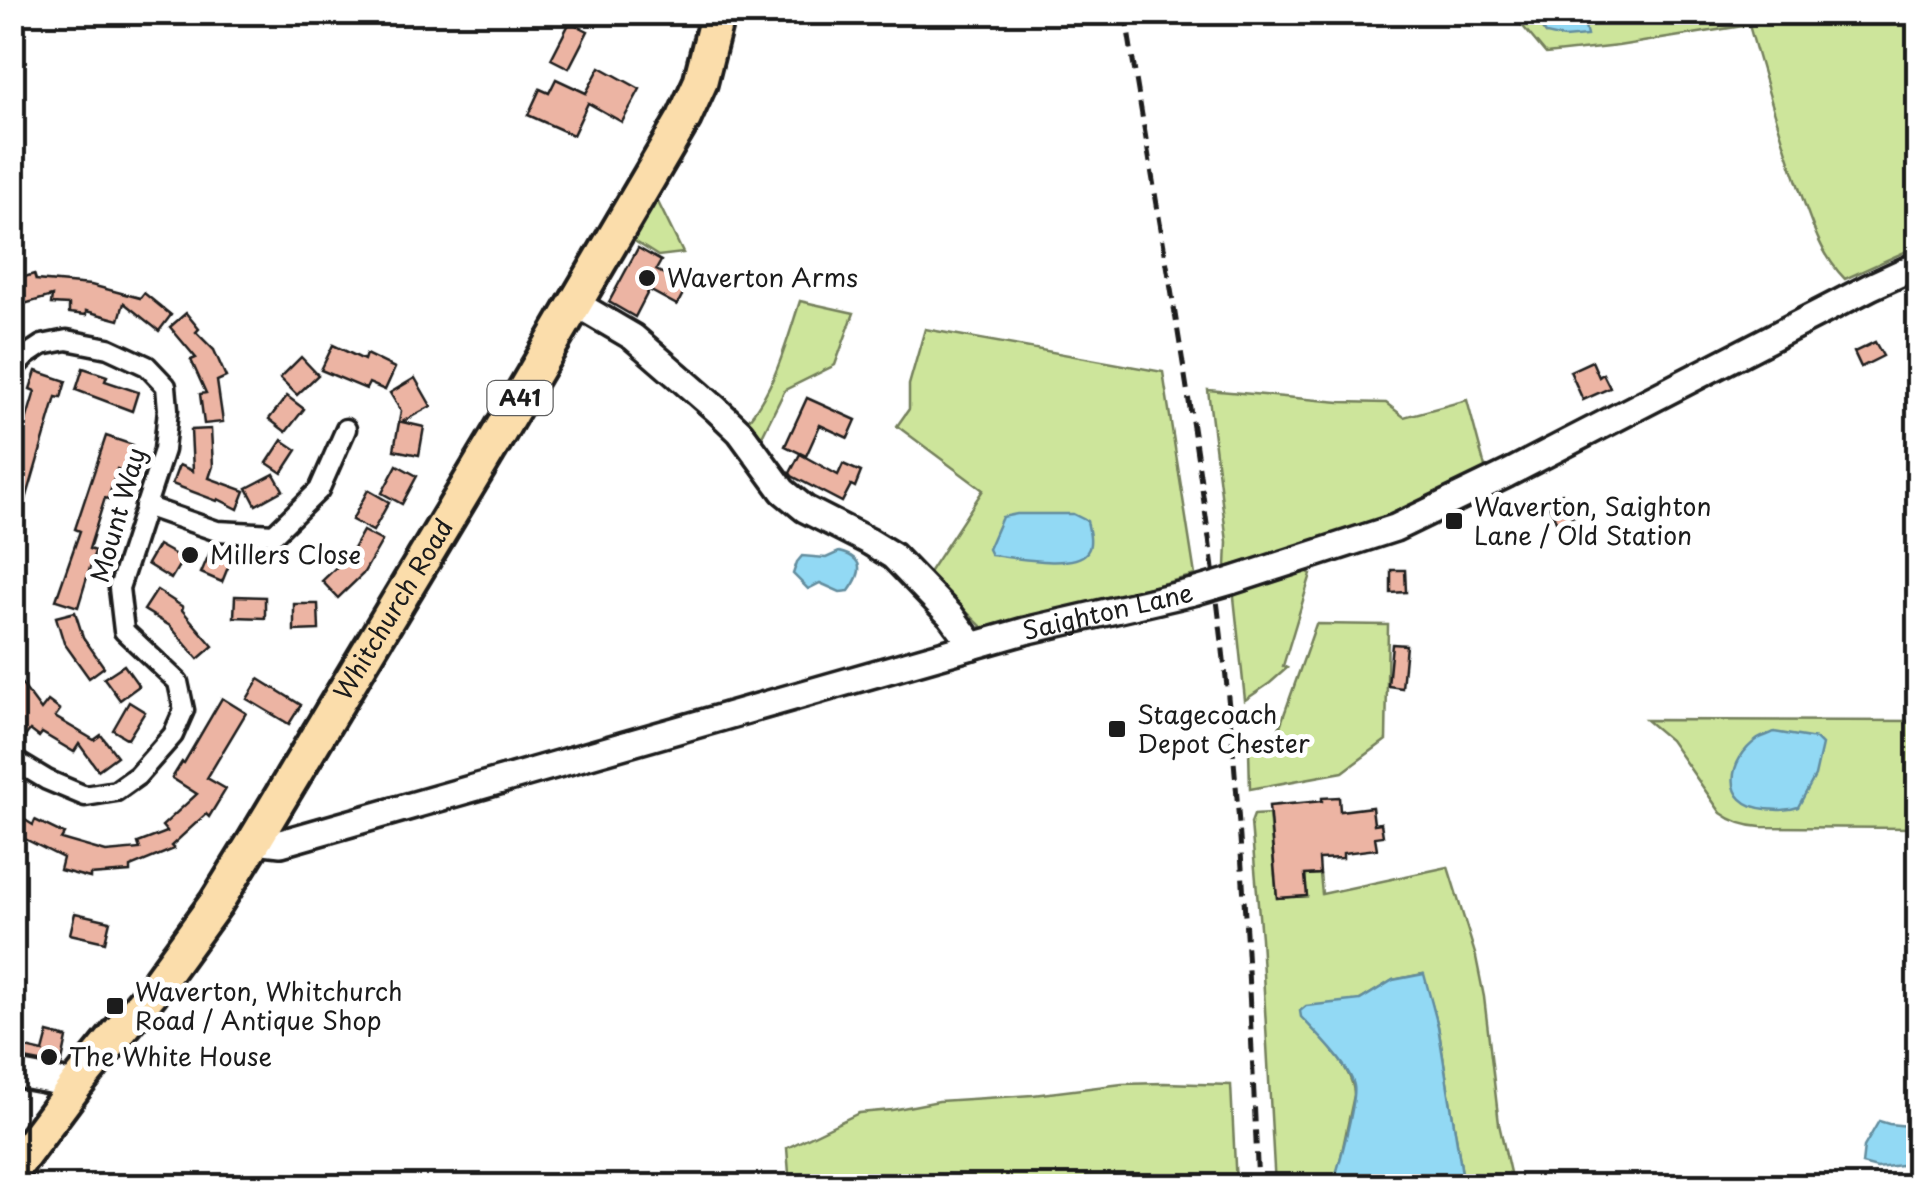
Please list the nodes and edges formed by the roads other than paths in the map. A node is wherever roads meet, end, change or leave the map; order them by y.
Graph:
1 (718, 12) edge
2 (1918, 265) edge
3 (575, 303) junction
4 (12, 370) edge
5 (346, 429) dead end
6 (144, 506) junction
7 (973, 646) junction
8 (12, 759) edge
9 (256, 840) junction
10 (12, 1073) edge
11 (76, 1085) junction
12 (12, 1171) edge

1 - 3 highway, Whitchurch Road / A41
2 - 7 street, Saighton Lane, bridge
3 - 7 street
3 - 9 highway, Whitchurch Road / A41
4 - 6 street, Mount Way
5 - 6 street
6 - 8 street, Mount Way
7 - 9 street, Saighton Lane
9 - 11 highway, Whitchurch Road / A41
10 - 11 street
11 - 12 highway, Whitchurch Road / A41

